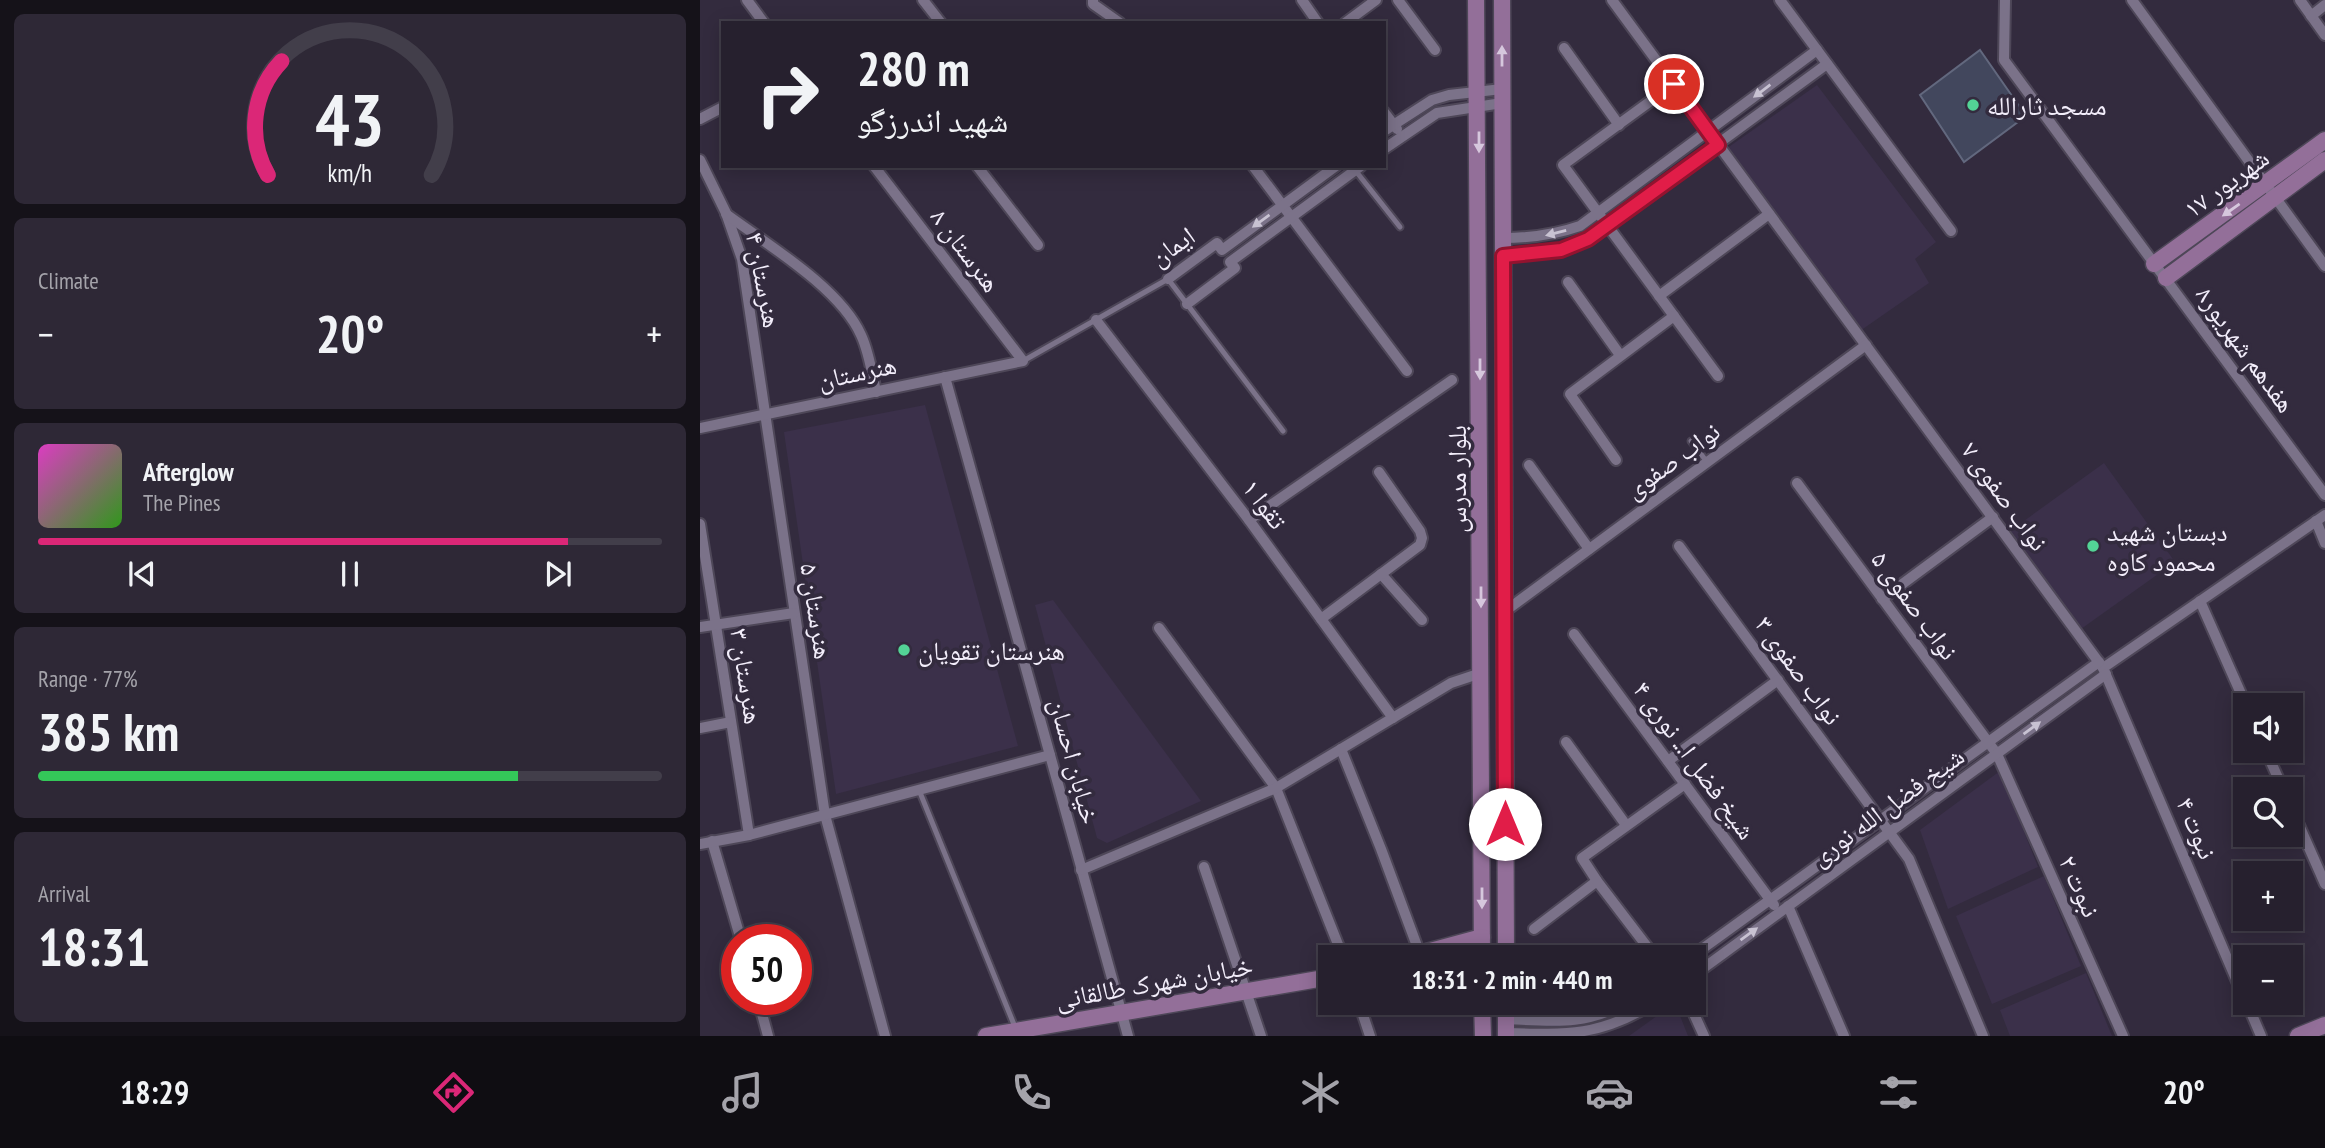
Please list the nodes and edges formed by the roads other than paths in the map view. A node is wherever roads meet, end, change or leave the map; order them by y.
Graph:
1 (747, 0) edge
2 (923, 0) edge
3 (1093, 0) edge
4 (1301, 0) edge
5 (1376, 0) edge
6 (1398, 0) edge
7 (1476, 0) edge
8 (1502, 0) edge
9 (1612, 0) edge
10 (1780, 0) edge
11 (2005, 0) edge
12 (2132, 0) edge
13 (2300, 0) edge
14 (2325, 5) edge
15 (2311, 16) junction
16 (763, 21) edge
17 (939, 21) edge
18 (1117, 21) edge
19 (1317, 21) edge
20 (1348, 21) edge
21 (2325, 35) edge
22 (1564, 48) dead end
23 (1435, 50) dead end
24 (1817, 50) junction
25 (1827, 64) junction
26 (1674, 84) junction
27 (1502, 96) junction
28 (1479, 99) junction
29 (721, 108) edge
30 (700, 119) edge
31 (1619, 125) junction
32 (1389, 128) edge
33 (1708, 131) junction
34 (1402, 136) junction
35 (2325, 140) edge
36 (1718, 145) junction
37 (1386, 148) edge
38 (700, 160) edge
39 (2325, 160) edge
40 (876, 168) edge
41 (979, 168) edge
42 (1255, 168) edge
43 (1333, 168) edge
44 (1358, 168) edge
45 (2271, 191) junction
46 (1283, 205) junction
47 (726, 213) junction
48 (1598, 213) junction
49 (1769, 214) junction
50 (1292, 217) junction
51 (1608, 226) junction
52 (1400, 227) dead end
53 (1951, 231) dead end
54 (1503, 238) junction
55 (1038, 245) dead end
56 (1222, 250) junction
57 (1503, 256) junction
58 (1230, 262) junction
59 (2154, 264) junction
60 (2325, 266) edge
61 (2166, 278) junction
62 (1168, 279) junction
63 (1569, 282) dead end
64 (1659, 296) junction
65 (1187, 304) junction
66 (1674, 316) junction
67 (1096, 320) junction
68 (1866, 345) junction
69 (1620, 355) junction
70 (1023, 361) junction
71 (1406, 371) dead end
72 (1718, 376) dead end
73 (945, 377) junction
74 (1452, 380) dead end
75 (876, 392) junction
76 (764, 415) junction
77 (700, 428) edge
78 (1283, 431) dead end
79 (1691, 441) dead end
80 (1616, 460) dead end
81 (1707, 462) junction
82 (1529, 465) dead end
83 (1378, 472) dead end
84 (1797, 483) dead end
85 (2325, 495) edge
86 (1993, 517) junction
87 (2320, 518) edge
88 (1249, 520) junction
89 (700, 524) edge
90 (2325, 543) edge
91 (1679, 546) dead end
92 (1589, 550) junction
93 (1381, 574) junction
94 (1882, 599) junction
95 (2200, 601) junction
96 (1504, 612) junction
97 (794, 613) junction
98 (1321, 619) junction
99 (1422, 620) dead end
100 (716, 625) junction
101 (700, 627) edge
102 (1159, 628) dead end
103 (1574, 634) dead end
104 (2103, 668) junction
105 (1481, 673) junction
106 (1778, 680) junction
107 (2241, 693) edge
108 (1393, 718) junction
109 (731, 722) junction
110 (700, 728) edge
111 (1566, 742) dead end
112 (1988, 743) junction
113 (1341, 750) junction
114 (1997, 754) junction
115 (1050, 755) junction
116 (1668, 761) junction
117 (1685, 784) junction
118 (1276, 788) junction
119 (919, 790) junction
120 (825, 815) junction
121 (1881, 820) junction
122 (1626, 825) junction
123 (1890, 832) junction
124 (2303, 834) edge
125 (749, 835) junction
126 (712, 842) junction
127 (700, 844) edge
128 (1204, 867) dead end
129 (1081, 870) junction
130 (1597, 881) junction
131 (2325, 884) edge
132 (1771, 901) junction
133 (1784, 909) junction
134 (736, 924) edge
135 (1534, 929) dead end
136 (1482, 937) junction
137 (1338, 945) edge
138 (1411, 945) edge
139 (1453, 945) edge
140 (1482, 945) edge
141 (1506, 945) edge
142 (1646, 945) edge
143 (1706, 946) edge
144 (1706, 966) edge
145 (2233, 971) edge
146 (1318, 978) edge
147 (1245, 992) junction
148 (1121, 1013) junction
149 (762, 1015) edge
150 (1363, 1015) edge
151 (1482, 1015) edge
152 (1600, 1015) edge
153 (1633, 1015) edge
154 (1694, 1015) edge
155 (2252, 1015) edge
156 (1506, 1023) edge
157 (2325, 1025) edge
158 (1016, 1031) junction
159 (768, 1036) edge
160 (885, 1036) edge
161 (986, 1036) edge
162 (1128, 1036) edge
163 (1261, 1036) edge
164 (1370, 1036) edge
165 (1483, 1036) edge
166 (1575, 1036) edge
167 (1704, 1036) edge
168 (1844, 1036) edge
169 (1983, 1036) edge
170 (2123, 1036) edge
171 (2261, 1036) edge
172 (2298, 1036) edge

1 - 16 street
2 - 17 street
3 - 18 street
4 - 19 street
5 - 20 street
6 - 23 street
7 - 28 main road, بلوار مدرس
27 -> 8 main road, بلوار مدرس
9 - 26 street, نواب صفوی ۷
10 - 24 street
11 - 59 street, هفدهم شهریور۸
12 - 45 street
13 - 15 street
14 - 15 street
15 - 21 street
22 - 31 street
24 - 25 street
24 -> 33 street
25 - 36 street
25 - 53 street
26 - 31 street
26 - 33 street, نواب صفوی ۷
27 - 28 street
27 - 54 main road, بلوار مدرس
28 - 32 street
28 - 34 street
28 -> 105 main road, بلوار مدرس
29 - 30 street
31 - 48 street
32 - 34 street
33 - 36 street, نواب صفوی ۷
33 - 48 street
34 - 37 street
35 - 45 main road, ۱۷ شهریور
36 - 49 street, نواب صفوی ۷
36 - 51 street
38 - 47 street, هنرستان ۴
39 - 45 main road, ۱۷ شهریور
40 - 70 street, هنرستان ۸
41 - 55 street
42 - 46 street
43 - 46 street, ایمان
44 - 50 street, ایمان
44 - 52 lane
45 -> 59 main road, ۱۷ شهریور
45 - 60 street
45 - 61 main road, ۱۷ شهریور
46 - 50 street
46 -> 56 street, ایمان
47 - 75 street
47 - 76 street, هنرستان ۴
48 - 51 street
48 -> 54 street
49 - 64 street
49 - 68 street, نواب صفوی ۷
50 - 58 street, ایمان
50 - 71 street
51 - 57 street
51 - 64 street
54 - 57 main road, بلوار مدرس
56 - 58 lane
56 - 62 street, ایمان
57 - 96 main road, بلوار مدرس
58 - 65 street, ایمان
59 - 61 street, هفدهم شهریور۸
61 - 85 street, هفدهم شهریور۸
62 - 65 lane
62 - 67 lane, ایمان
63 - 69 street
64 - 66 street
65 - 78 lane
66 - 69 street
66 - 72 street
67 - 70 lane, ایمان
67 - 88 street, تقوا ۱
68 - 81 street, نواب صفوی
68 - 86 street, نواب صفوی ۷
69 - 80 street
70 - 73 street, هنرستان
73 - 75 street, هنرستان
73 - 115 street, خیابان احسان
74 - 88 street
75 - 76 street, هنرستان
76 - 77 street, هنرستان
76 - 97 street, هنرستان ۵
79 - 81 lane
81 - 92 street, نواب صفوی
82 - 92 street
83 - 93 street
84 - 94 street, نواب صفوی ۵
86 - 94 street
86 - 104 street, نواب صفوی ۷
87 - 90 street
87 - 95 street
88 - 98 street, تقوا ۱
89 - 100 street, هنرستان ۳
91 - 106 street, نواب صفوی ۳
92 - 96 street, نواب صفوی
93 - 98 street
93 - 99 street
94 - 112 street, نواب صفوی ۵
95 - 104 street
95 - 107 street
96 - 141 main road, بلوار مدرس
97 - 100 street
97 - 120 street, هنرستان ۵
98 - 108 street, تقوا ۱
100 - 101 street
100 - 109 street, هنرستان ۳
102 - 118 street
103 - 116 street, شیخ فضل ا... نوری ۴
104 - 112 street, شیخ فضل الله نوری
114 -> 104 street, شیخ فضل الله نوری
104 - 145 street, نبوت ۴
105 - 108 street
105 -> 136 main road, بلوار مدرس
106 - 116 street
106 - 121 street, نواب صفوی ۳
108 - 113 street
109 - 110 street
109 - 125 street, هنرستان ۳
111 - 122 street
112 - 114 street, نواب صفوی ۵
112 - 121 street, شیخ فضل الله نوری
113 - 118 street
113 - 138 street
114 - 123 street, شیخ فضل الله نوری
114 - 170 street, نبوت ۲
115 - 119 street
115 - 129 street, خیابان احسان
116 - 117 street, شیخ فضل ا... نوری ۴
117 - 122 street
117 - 132 street, شیخ فضل ا... نوری ۴
118 - 129 street
118 - 137 street
119 - 120 street
119 - 158 lane
120 - 125 street
120 - 160 street, هنرستان ۵
121 - 123 street, نواب صفوی ۳
121 - 132 street, شیخ فضل الله نوری
122 - 130 street
123 - 133 street, شیخ فضل الله نوری
123 - 169 street, نواب صفوی ۳
124 - 131 street
125 - 126 street
126 - 127 street
126 - 134 street
128 - 147 street
129 - 148 street, خیابان احسان
130 - 135 street
130 - 142 street
132 - 133 street, شیخ فضل ا... نوری ۴
132 - 143 street, شیخ فضل الله نوری
144 -> 133 street, شیخ فضل الله نوری
133 - 168 street, شیخ فضل ا... نوری ۴
136 - 139 main road
136 - 140 main road, بلوار مدرس
146 - 147 main road, خیابان شهرک طالقانی
147 - 148 main road, خیابان شهرک طالقانی
147 - 163 street
148 - 158 main road, خیابان شهرک طالقانی
148 - 162 street, خیابان احسان
149 - 159 street
150 - 164 street
151 - 165 main road
152 - 156 street
153 - 166 street
154 - 167 street
155 - 171 street, نبوت ۴
156 - 166 street
157 - 172 main road
158 - 161 main road, خیابان شهرک طالقانی

